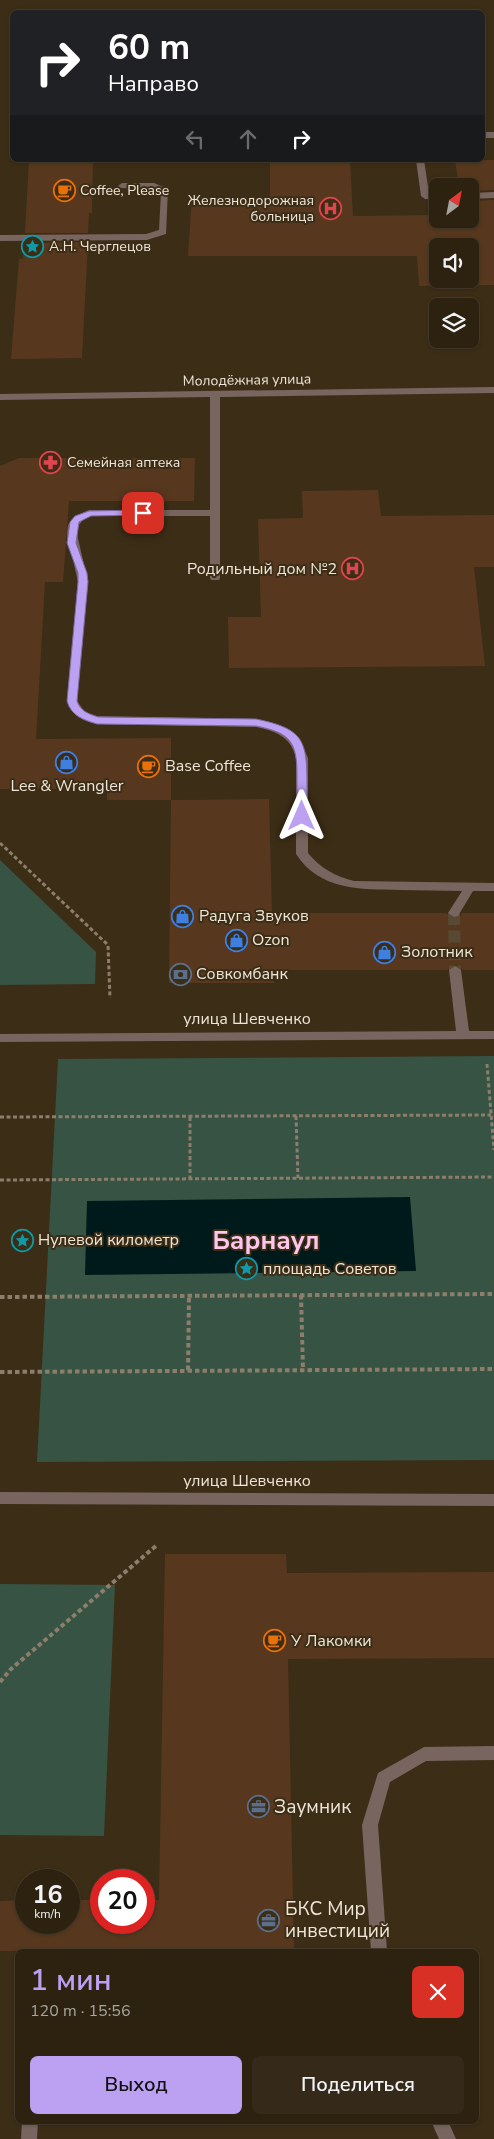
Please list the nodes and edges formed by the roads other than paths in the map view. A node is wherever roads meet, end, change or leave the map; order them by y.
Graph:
1 (420, 162) edge
2 (122, 186) dead end
3 (494, 195) edge
4 (429, 196) edge
5 (479, 196) edge
6 (0, 238) edge
7 (494, 390) edge
8 (215, 394) junction
9 (0, 397) edge
10 (215, 513) junction
11 (215, 578) dead end
12 (470, 887) junction
13 (494, 887) edge
14 (454, 913) tunnel mouth
15 (455, 970) tunnel mouth
16 (463, 1035) junction
17 (490, 1035) edge
18 (0, 1038) edge
19 (0, 1498) edge
20 (494, 1500) edge
21 (494, 1753) edge
22 (379, 1949) edge
23 (30, 2124) edge
24 (440, 2124) edge
25 (29, 2139) edge
26 (448, 2139) edge

1 - 4 street
2 - 6 street
3 - 5 street
7 - 8 street, Молодёжная улица
8 - 9 street, Молодёжная улица
8 - 10 street
10 - 11 street
10 - 12 street
12 - 13 street
12 - 14 street
15 - 16 street
16 - 17 street, улица Шевченко
16 - 18 street, улица Шевченко
19 - 20 street, улица Шевченко
21 - 22 street
23 - 25 street
24 - 26 street

